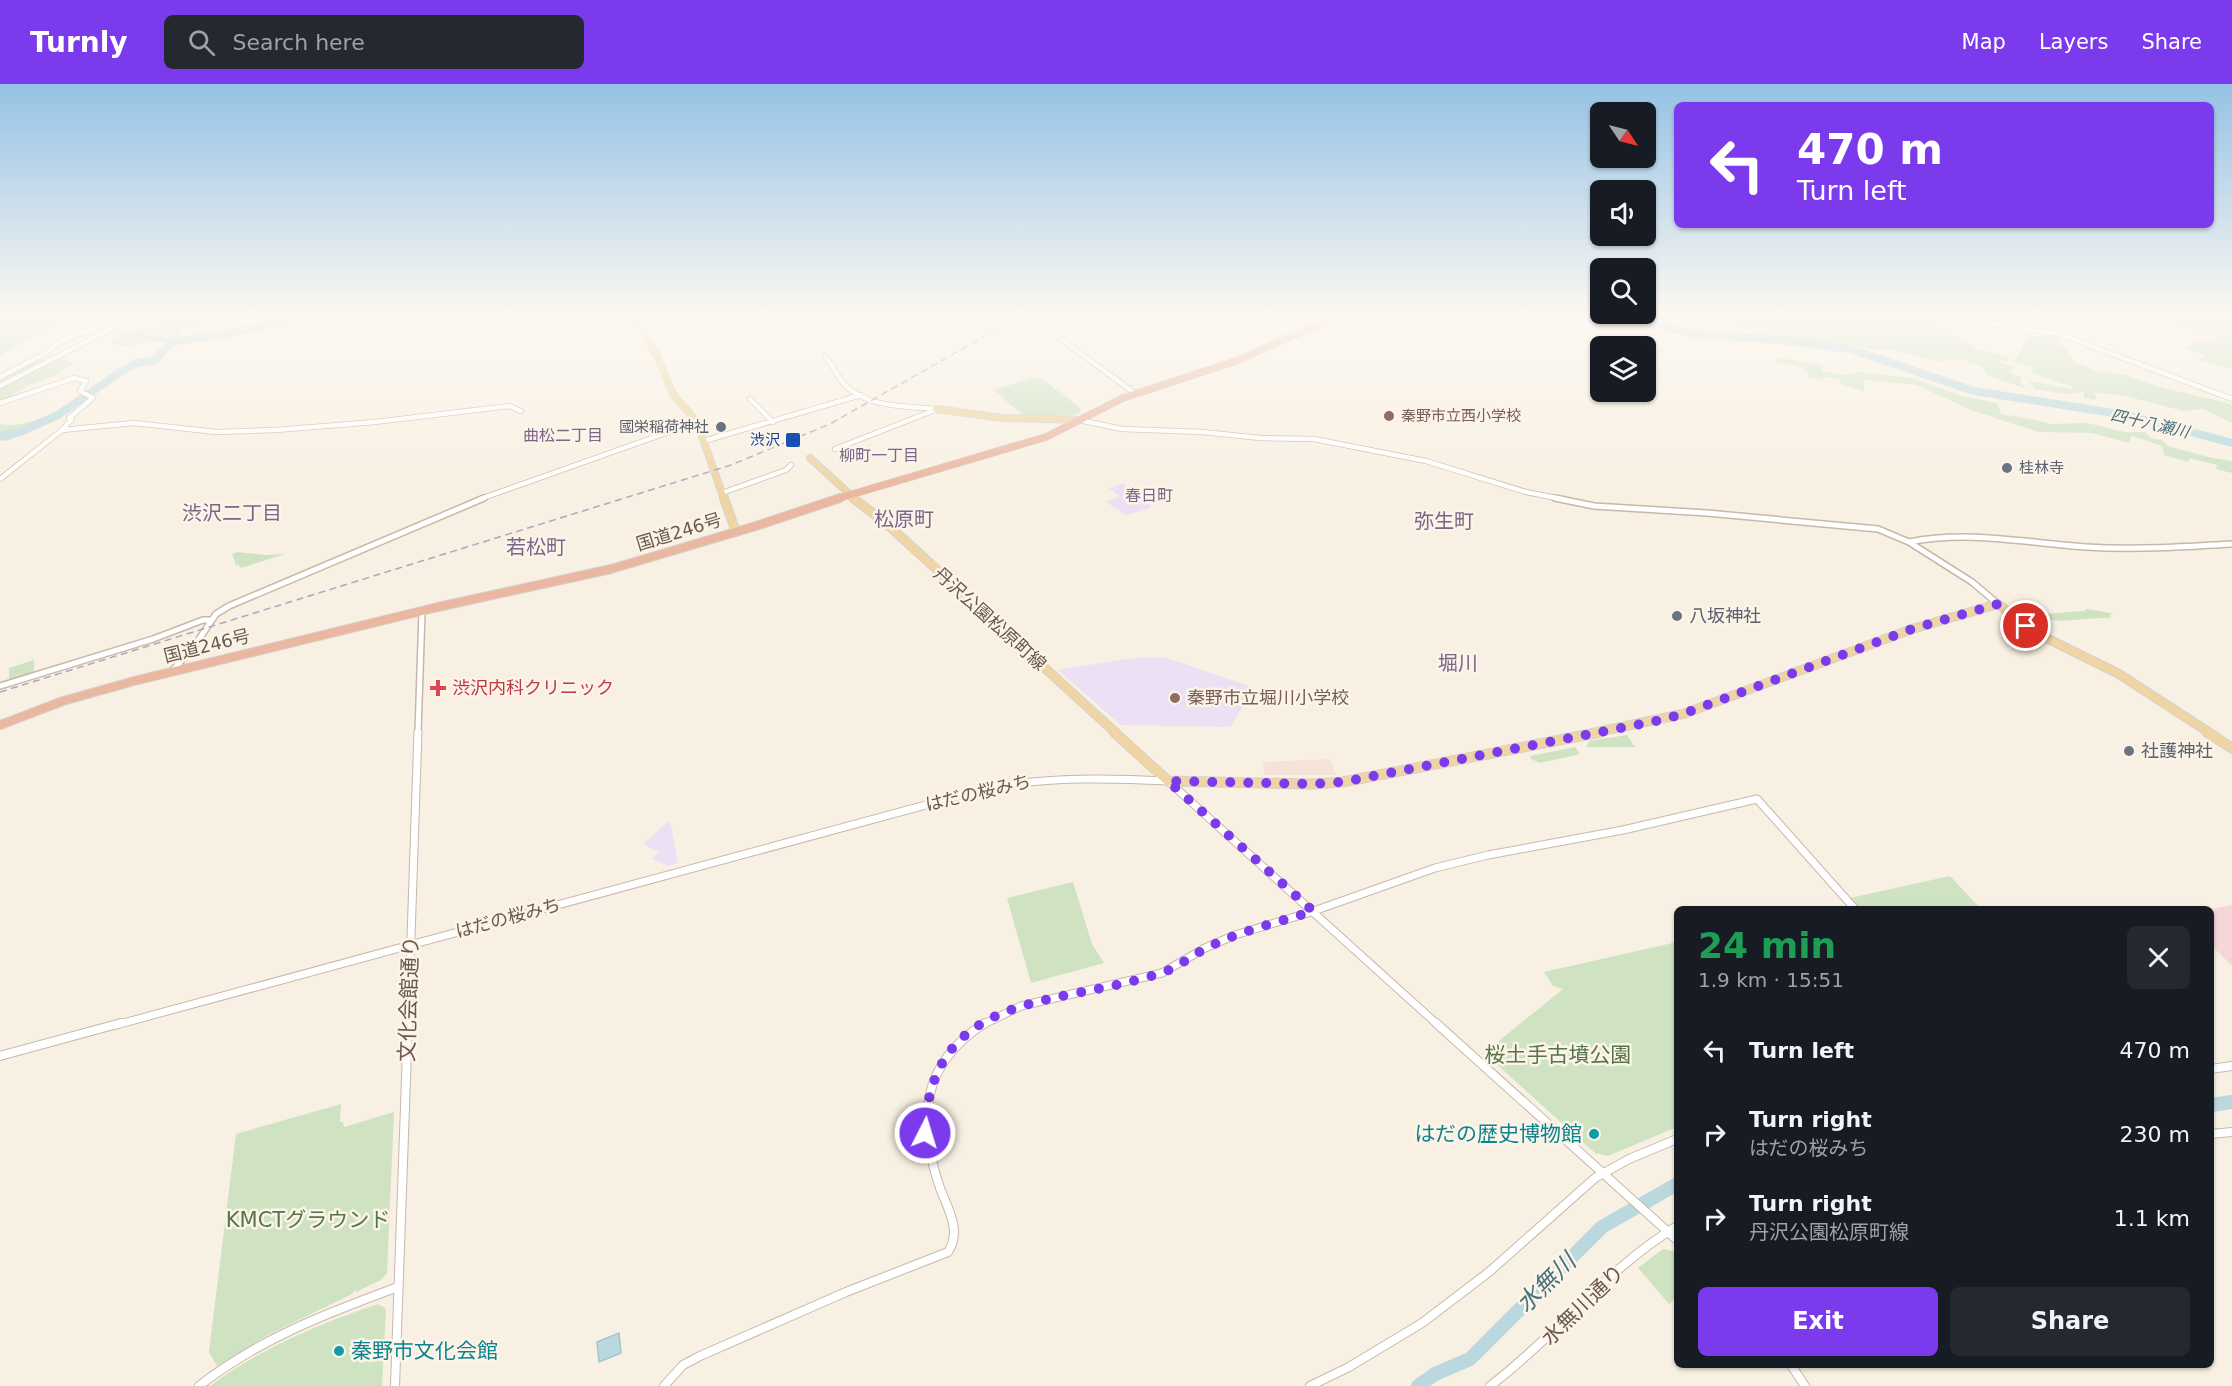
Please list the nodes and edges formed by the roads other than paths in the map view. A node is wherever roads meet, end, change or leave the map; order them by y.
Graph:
1 (28, 372) edge
2 (664, 372) edge
3 (838, 372) edge
4 (1106, 372) edge
5 (1203, 372) edge
6 (2159, 372) edge
7 (0, 386) edge
8 (1136, 394) junction
9 (861, 395) junction
10 (750, 399) dead end
11 (2232, 399) edge
12 (0, 403) edge
13 (936, 410) junction
14 (521, 411) dead end
15 (1079, 420) junction
16 (697, 422) junction
17 (773, 422) junction
18 (62, 430) junction
19 (704, 441) junction
20 (835, 449) dead end
21 (810, 458) dead end
22 (791, 465) dead end
23 (0, 479) edge
24 (722, 493) junction
25 (849, 495) junction
26 (736, 532) junction
27 (1909, 542) junction
28 (2232, 544) edge
29 (1998, 604) junction
30 (422, 611) junction
31 (211, 620) junction
32 (171, 672) junction
33 (0, 686) edge
34 (0, 725) edge
35 (2232, 748) edge
36 (1168, 781) junction
37 (1852, 906) edge
38 (1313, 911) junction
39 (411, 944) junction
40 (0, 1056) edge
41 (2232, 1066) edge
42 (2214, 1069) edge
43 (2232, 1132) edge
44 (2214, 1134) edge
45 (1674, 1140) edge
46 (1602, 1172) junction
47 (1674, 1226) edge
48 (1664, 1228) junction
49 (1674, 1237) edge
50 (398, 1287) junction
51 (1793, 1368) edge
52 (199, 1386) edge
53 (395, 1386) edge
54 (664, 1386) edge
55 (1310, 1386) edge
56 (1490, 1386) edge
57 (1805, 1386) edge

1 - 7 street
2 - 16 main road
3 - 9 street
4 - 8 street
5 - 8 highway, 国道246号
6 - 11 street
8 - 15 highway, 国道246号
9 - 13 street
9 - 17 street
10 - 17 street
12 - 18 street
13 - 15 main road
13 - 20 street
14 - 18 street
15 - 25 highway, 国道246号
15 - 27 street
16 - 19 main road
16 - 31 street
17 - 19 street
18 - 23 street
19 - 24 main road
21 - 25 main road, 丹沢公園松原町線
22 - 24 street
24 - 26 main road
25 - 26 highway, 国道246号
25 - 36 main road, 丹沢公園松原町線
26 - 30 highway, 国道246号
27 - 28 street
27 - 29 street
29 - 35 main road
29 - 36 main road, はだの桜みち
30 - 32 highway, 国道246号
30 - 39 street, 文化会館通り
31 - 32 street
31 - 33 street
32 - 34 highway, 国道246号
36 - 38 street
36 - 39 street, はだの桜みち
37 - 38 street
38 - 46 street
38 - 54 street
39 - 40 street, はだの桜みち
39 - 50 street, 文化会館通り
41 - 42 street
43 - 44 street
45 - 46 street
46 - 48 street
46 - 55 street
47 - 48 street, 水無川通り
48 - 49 street
48 - 56 street, 水無川通り
50 - 52 street
50 - 53 street, 文化会館通り
51 - 57 street

